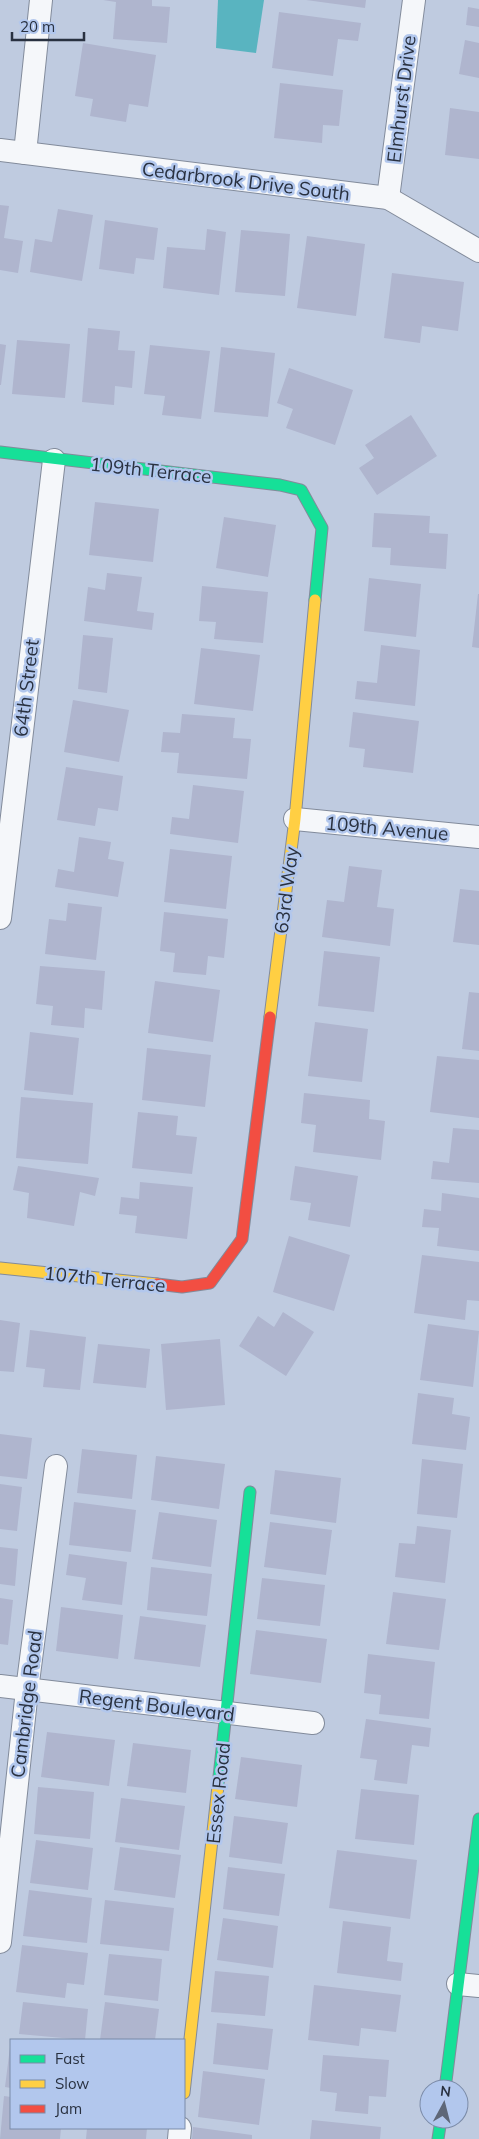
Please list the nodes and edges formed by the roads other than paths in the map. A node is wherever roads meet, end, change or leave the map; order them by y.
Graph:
1 (40, 0) edge
2 (414, 0) edge
3 (0, 150) edge
4 (25, 153) junction
5 (388, 198) junction
6 (479, 251) edge
7 (0, 452) edge
8 (54, 460) junction
9 (301, 490) joint
10 (10, 744) edge
11 (296, 819) junction
12 (479, 837) edge
13 (0, 918) edge
14 (0, 1268) edge
15 (210, 1283) joint
16 (56, 1466) dead end
17 (250, 1492) dead end
18 (0, 1686) edge
19 (27, 1690) junction
20 (227, 1714) junction
21 (313, 1723) dead end
22 (479, 1819) edge
23 (0, 1942) edge
24 (468, 1985) edge
25 (446, 2079) edge
26 (185, 2084) edge

1 - 4 street
2 - 5 street, Elmhurst Drive
3 - 4 street, Cedarbrook Drive South
4 - 5 street, Cedarbrook Drive South
5 - 6 street, Cedarbrook Drive South
7 - 8 street, 109th Terrace
8 - 9 street, 109th Terrace
8 - 10 street, 64th Street
9 - 11 street, 63rd Way
10 - 13 street, 64th Street
11 - 12 street, 109th Avenue
11 - 15 street, 63rd Way
14 - 15 street, 107th Terrace
16 - 19 street, Cambridge Road
17 - 20 street, Essex Road
18 - 19 street, Regent Boulevard
19 - 20 street, Regent Boulevard
19 - 23 street, Cambridge Road
20 - 21 street, Regent Boulevard
20 - 26 street, Essex Road
22 - 24 street
24 - 25 street

